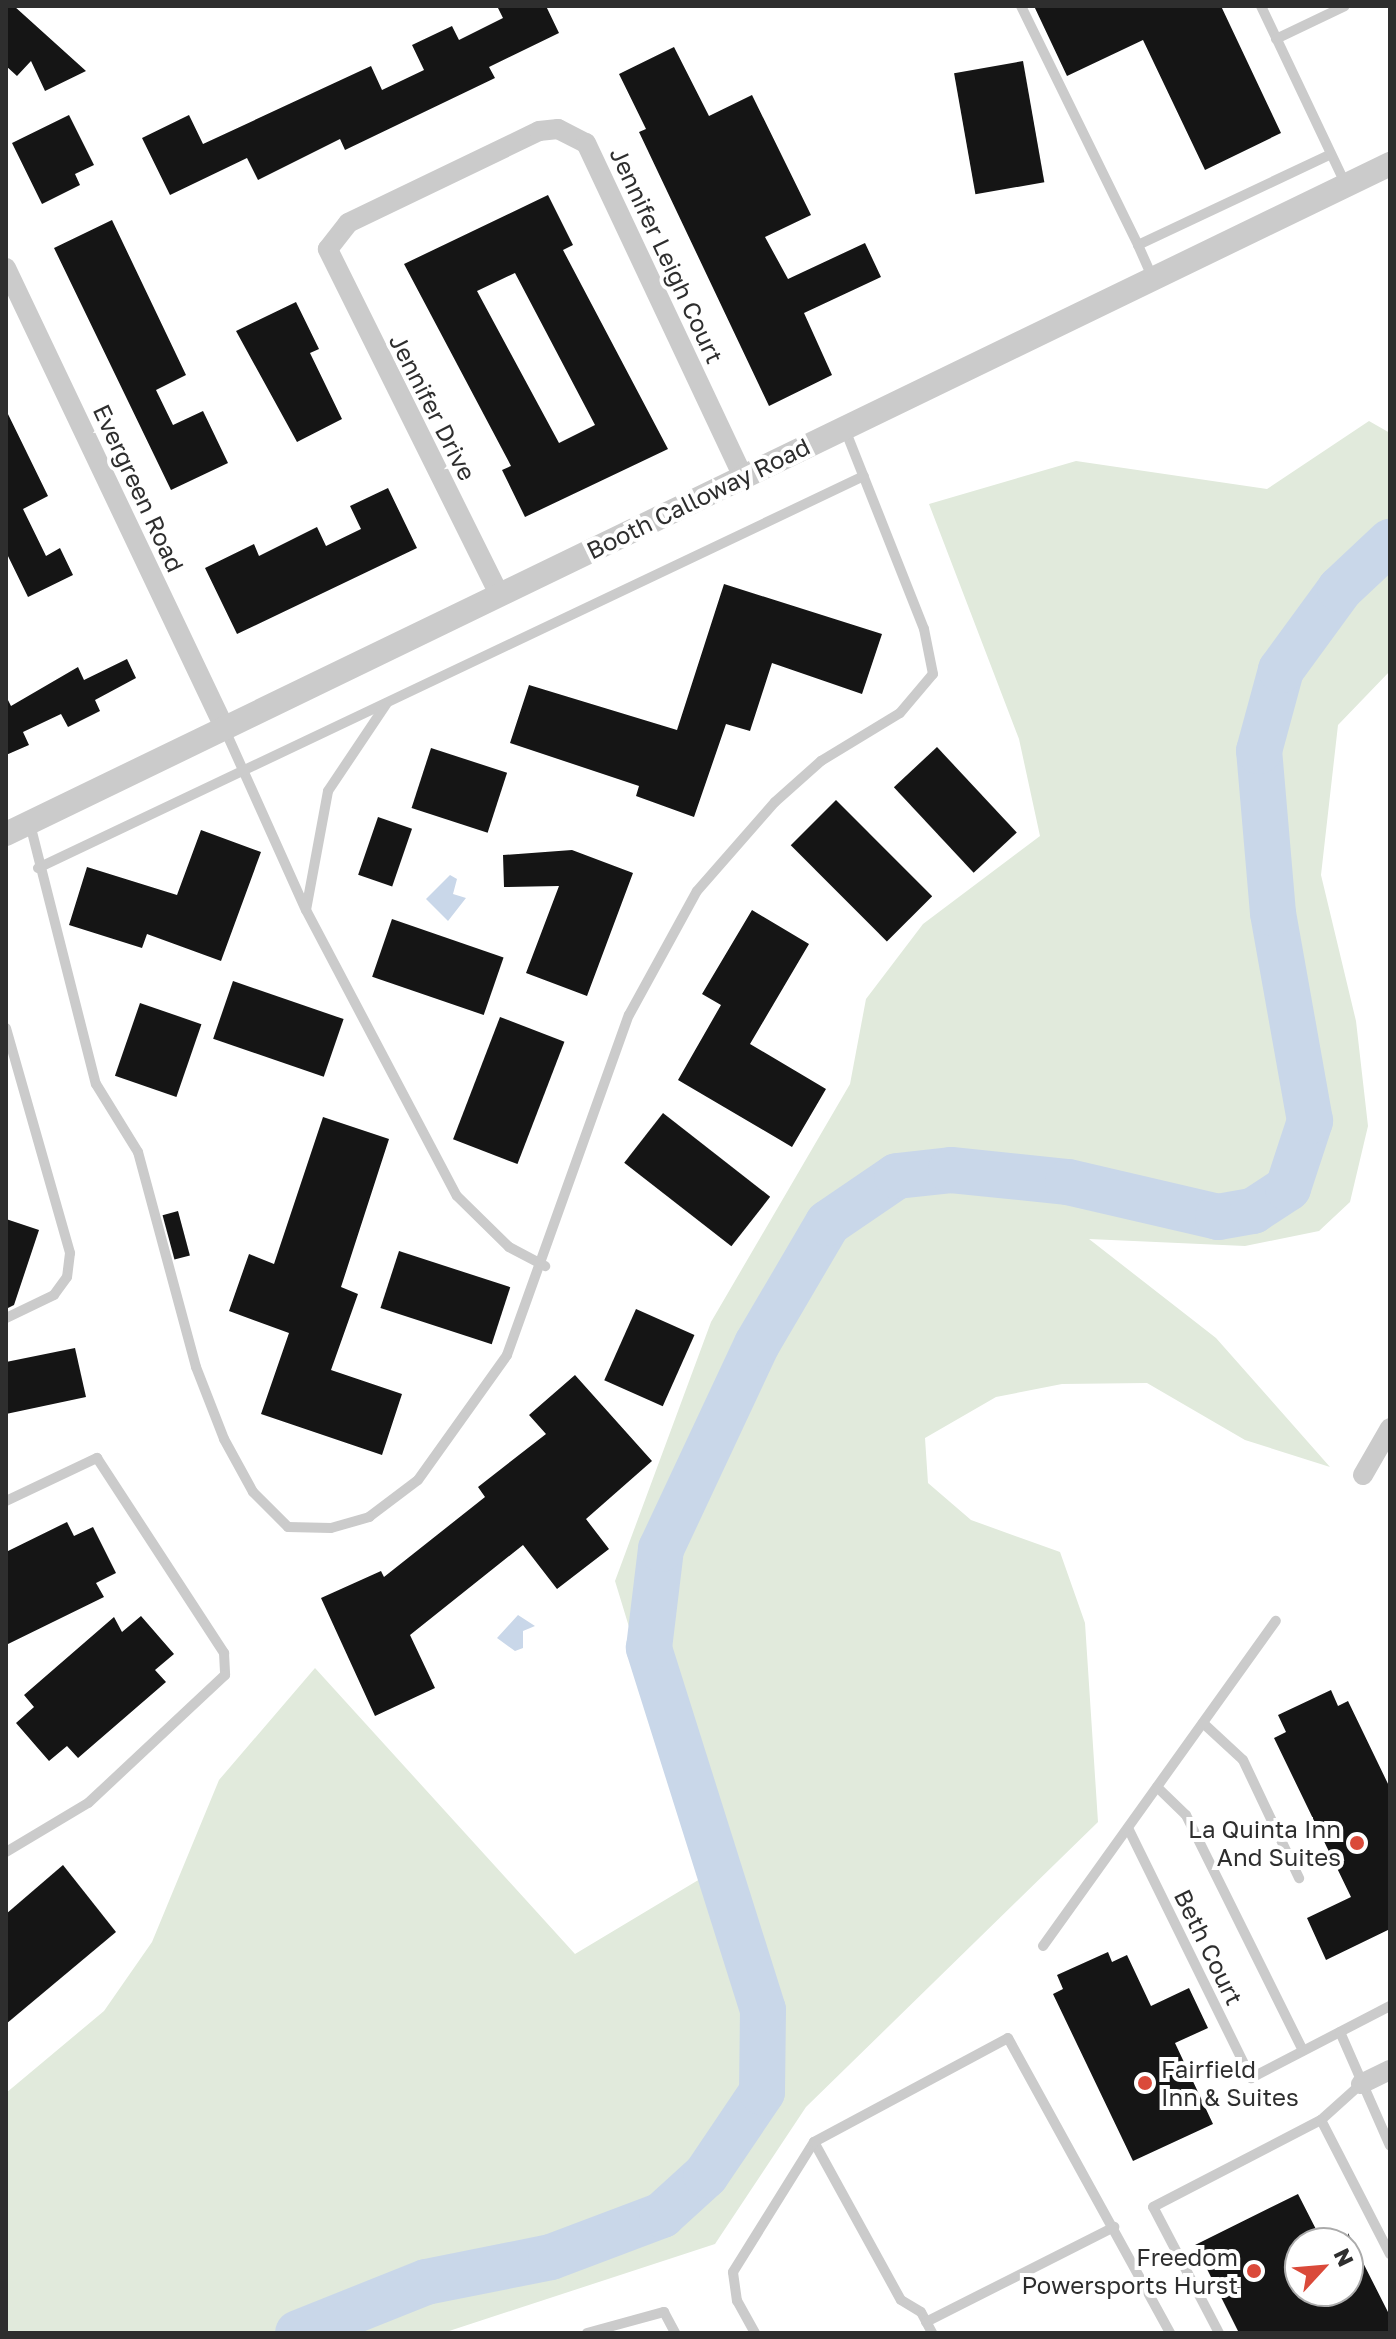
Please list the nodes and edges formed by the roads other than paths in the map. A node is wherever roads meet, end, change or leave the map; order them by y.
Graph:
1 (1021, 6) edge
2 (1261, 6) edge
3 (1345, 6) edge
4 (1276, 39) junction
5 (1331, 154) junction
6 (1390, 164) edge
7 (1346, 185) junction
8 (330, 241) joint
9 (1138, 245) junction
10 (6, 268) edge
11 (1153, 278) junction
12 (844, 427) junction
13 (864, 476) junction
14 (743, 477) junction
15 (499, 594) junction
16 (389, 702) junction
17 (225, 729) junction
18 (244, 773) junction
19 (30, 822) junction
20 (6, 834) edge
21 (38, 868) junction
22 (306, 910) junction
23 (6, 1028) edge
24 (545, 1266) junction
25 (6, 1318) edge
26 (1390, 1428) edge
27 (1363, 1475) dead end
28 (6, 1501) edge
29 (1276, 1621) dead end
30 (1203, 1723) junction
31 (1157, 1787) junction
32 (1128, 1828) junction
33 (6, 1852) edge
34 (1299, 1878) dead end
35 (1043, 1946) dead end
36 (1390, 2006) edge
37 (1340, 2032) junction
38 (1303, 2051) junction
39 (1390, 2070) edge
40 (1361, 2084) junction
41 (1321, 2120) junction
42 (814, 2142) junction
43 (1390, 2145) edge
44 (1114, 2227) junction
45 (1390, 2254) edge
46 (926, 2322) junction
47 (587, 2333) edge
48 (675, 2333) edge
49 (755, 2333) edge
50 (932, 2333) edge
51 (1170, 2333) edge
52 (1219, 2333) edge

1 - 9 lane
2 - 4 lane
3 - 4 lane
4 - 5 lane
5 - 7 lane
5 - 9 lane
6 - 7 street, Booth Calloway Road
7 - 11 street, Booth Calloway Road
8 - 14 street, Jennifer Leigh Court
8 - 15 street, Jennifer Drive
9 - 11 lane
10 - 17 street, Evergreen Road
11 - 12 street, Booth Calloway Road
12 - 13 lane
12 - 14 street, Booth Calloway Road
13 - 16 lane
13 - 24 lane
14 - 15 street, Booth Calloway Road
15 - 17 street, Booth Calloway Road
16 - 18 lane
16 - 22 lane
17 - 18 lane
17 - 19 street, Booth Calloway Road
18 - 21 lane
18 - 22 lane
19 - 20 street, Booth Calloway Road
19 - 21 lane
21 - 24 lane
22 - 24 lane
23 - 25 lane
26 - 27 street
28 - 33 lane
29 - 30 lane
30 - 31 lane
30 - 34 lane
31 - 32 lane
31 - 38 lane
32 - 35 lane
32 - 38 lane, Beth Court
36 - 37 lane
37 - 38 lane
37 - 40 lane
39 - 40 street
40 - 41 lane
40 - 43 lane
41 - 45 lane
41 - 52 lane
42 - 44 lane
42 - 46 lane
42 - 49 lane
44 - 46 lane
44 - 51 lane
46 - 50 lane
47 - 48 lane

